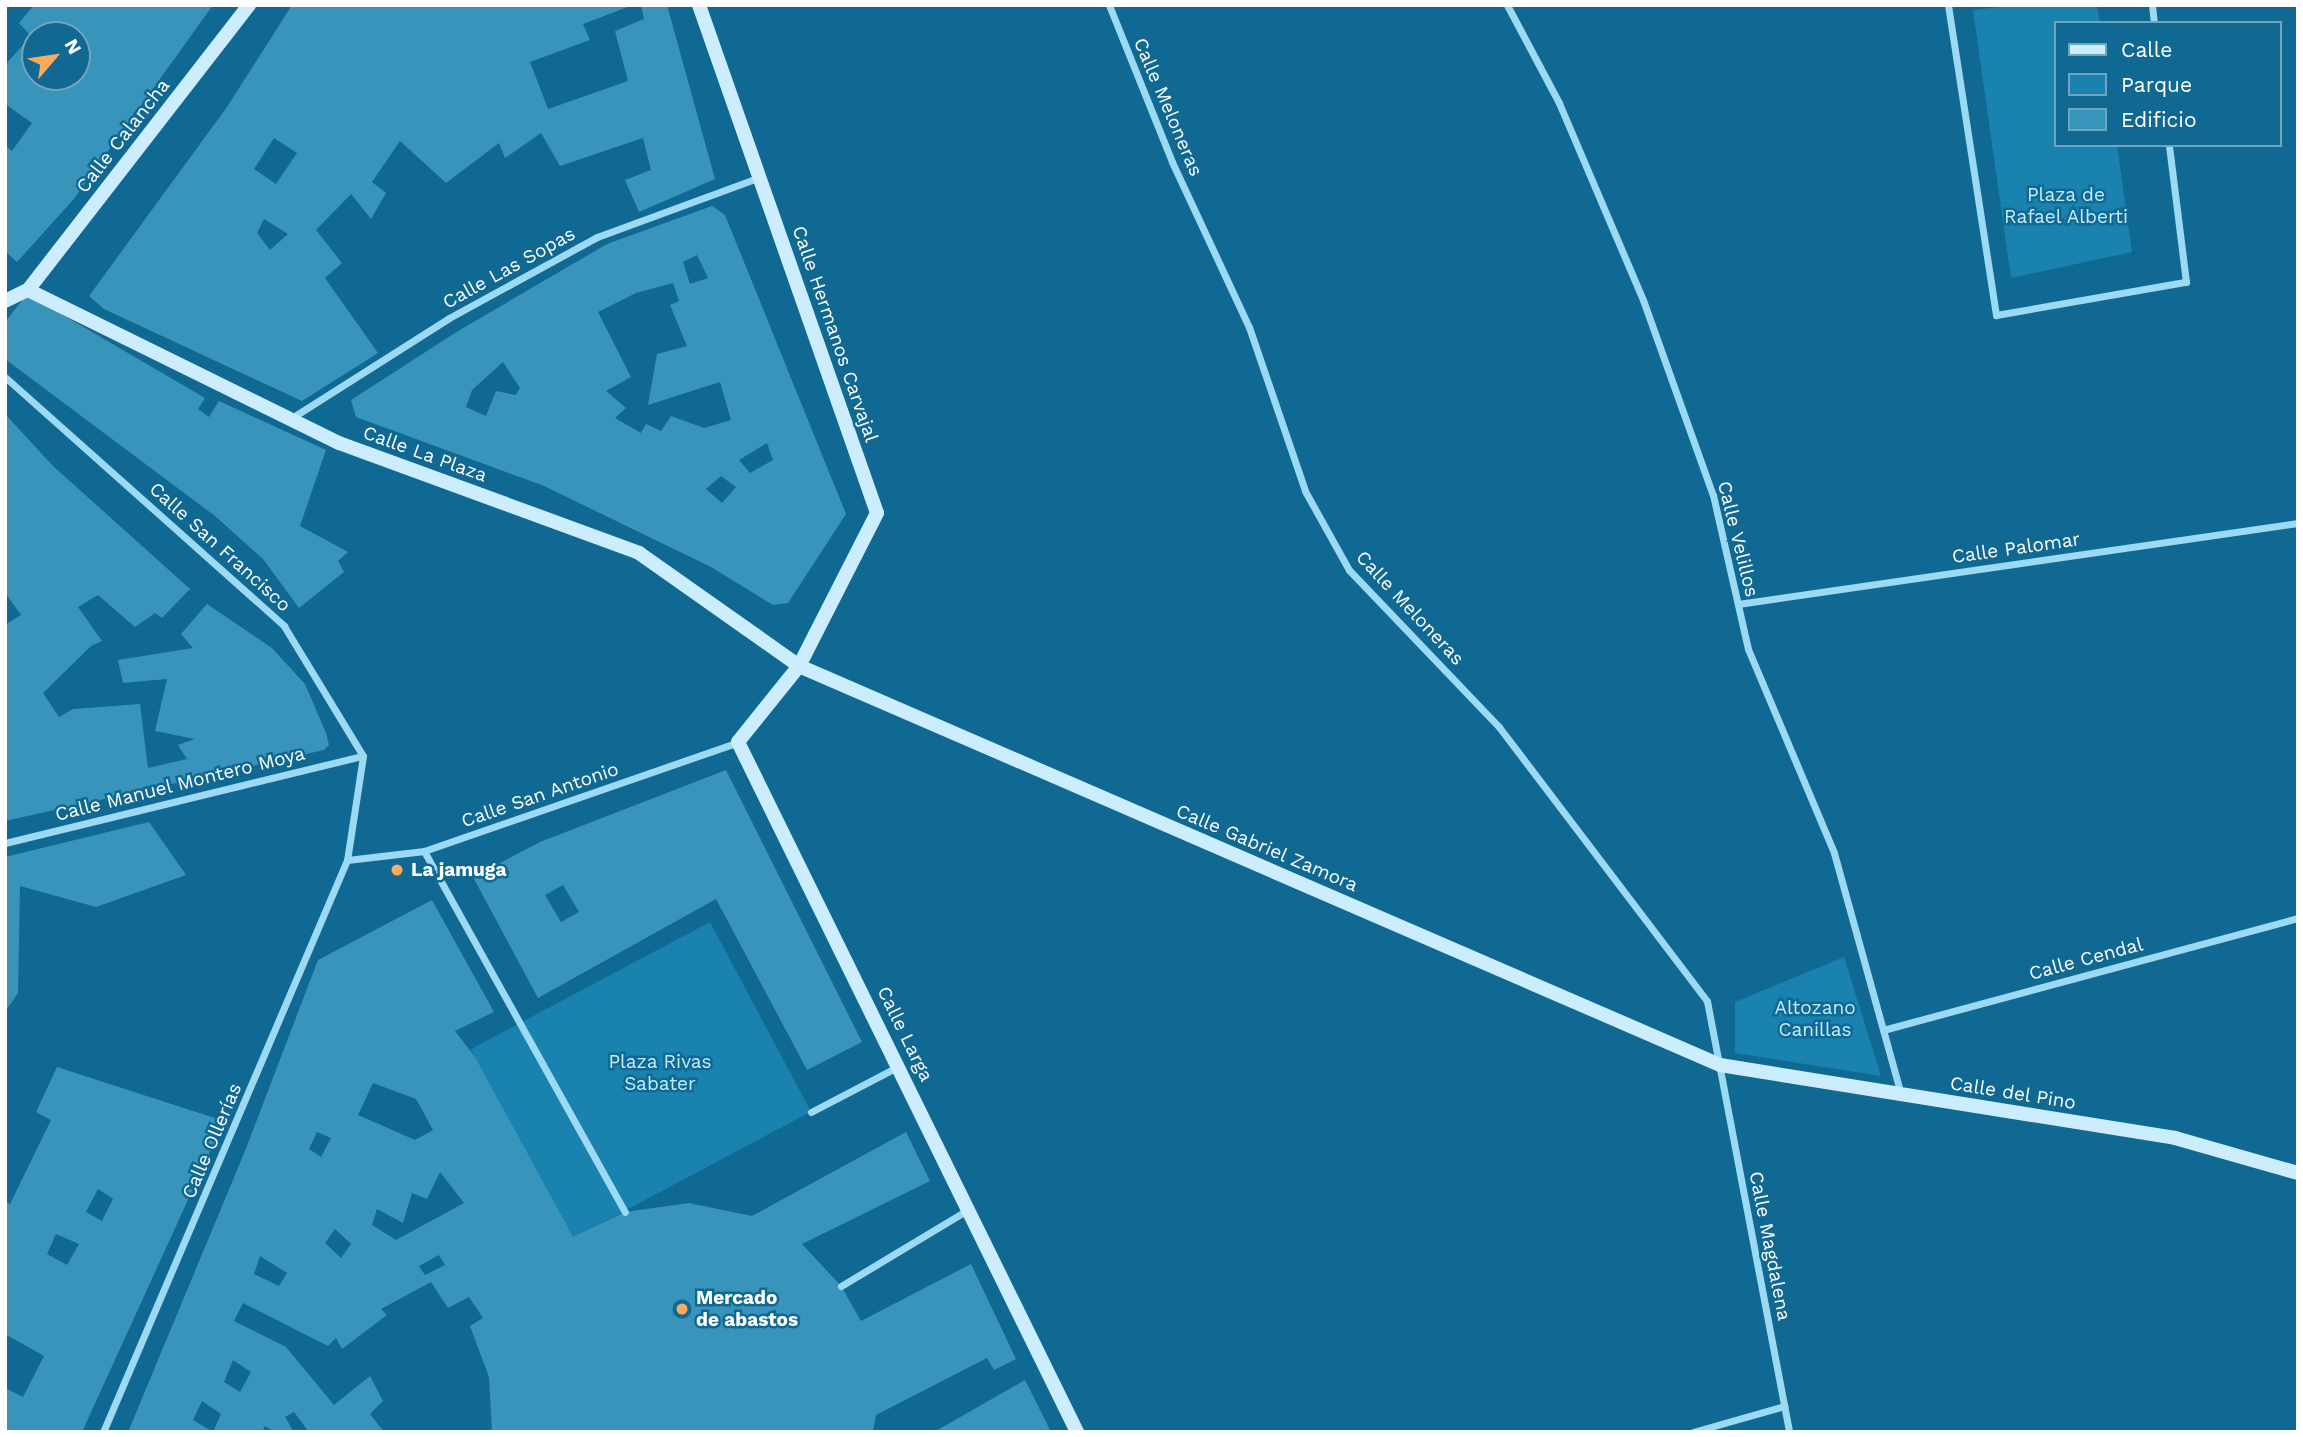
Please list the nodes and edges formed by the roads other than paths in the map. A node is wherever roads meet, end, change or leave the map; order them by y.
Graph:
1 (249, 5) edge
2 (699, 5) edge
3 (1109, 5) edge
4 (1507, 5) edge
5 (1948, 5) edge
6 (2169, 147) edge
7 (760, 177) junction
8 (28, 290) junction
9 (5, 301) edge
10 (5, 377) edge
11 (290, 420) junction
12 (2298, 523) edge
13 (1738, 604) junction
14 (799, 666) junction
15 (738, 742) junction
16 (363, 756) junction
17 (5, 843) edge
18 (424, 851) junction
19 (347, 860) junction
20 (2298, 918) edge
21 (1883, 1030) junction
22 (900, 1066) junction
23 (1720, 1066) junction
24 (1902, 1094) junction
25 (811, 1112) dead end
26 (2298, 1172) edge
27 (969, 1209) junction
28 (625, 1212) dead end
29 (841, 1286) dead end
30 (1784, 1406) junction
31 (103, 1432) edge
32 (1077, 1432) edge
33 (1693, 1432) edge
34 (1789, 1432) edge

1 - 8 street, Calle Calancha
2 - 7 street, Calle Hermanos Carvajal
3 - 23 street, Calle Meloneras
4 - 13 street, Calle Velillos
5 - 6 street
7 - 11 street, Calle Las Sopas
7 - 14 street, Calle Hermanos Carvajal
8 - 9 street
8 - 11 street, Calle La Plaza
10 - 16 street, Calle San Francisco
11 - 14 street, Calle La Plaza
12 - 13 street, Calle Palomar
13 - 21 street, Calle Velillos
14 - 15 street
14 - 23 street, Calle Gabriel Zamora
15 - 18 street, Calle San Antonio
15 - 22 street, Calle Larga
16 - 17 street, Calle Manuel Montero Moya
16 - 19 street
18 - 19 street, Calle San Antonio
18 - 28 street
19 - 31 street, Calle Ollerías
20 - 21 street, Calle Cendal
21 - 24 street, Calle Velillos
22 - 25 street
22 - 27 street, Calle Larga
23 - 24 street, Calle del Pino
23 - 30 street, Calle Magdalena
24 - 26 street, Calle del Pino
27 - 29 street
27 - 32 street, Calle Larga
30 - 33 street
30 - 34 street, Calle Magdalena

